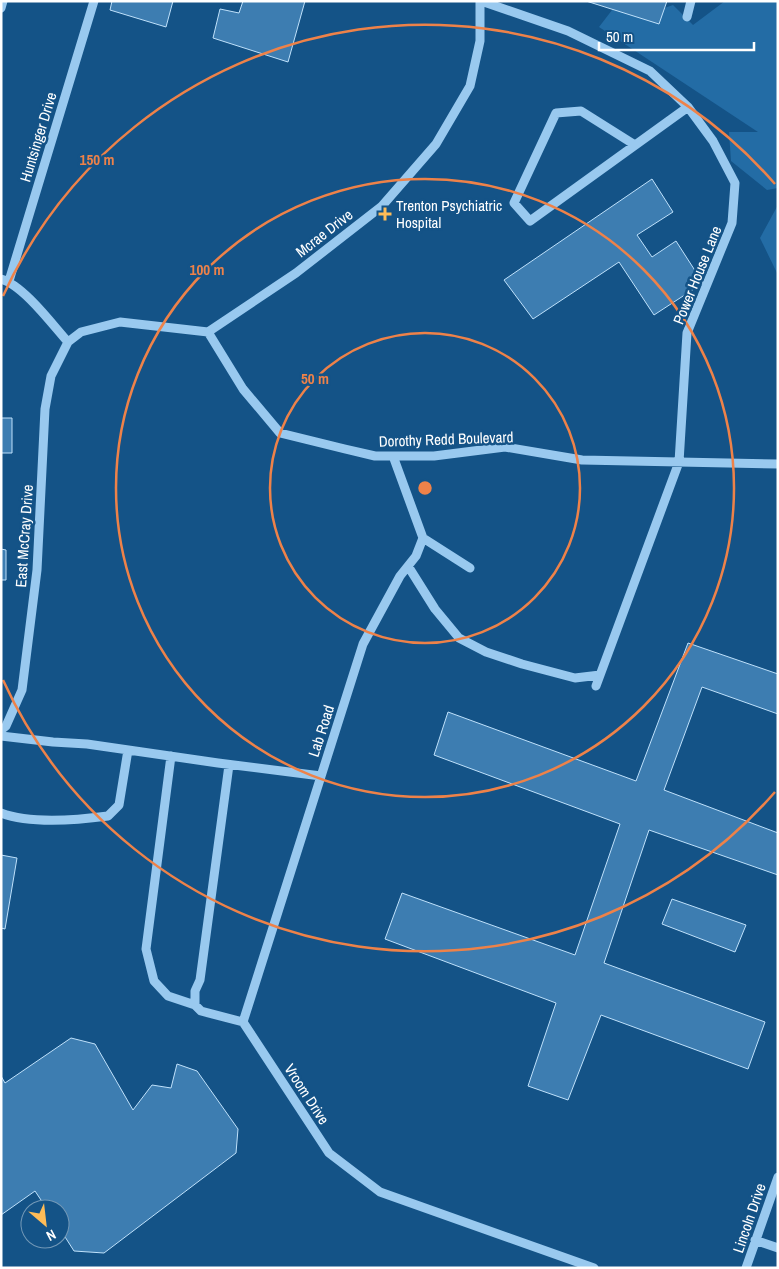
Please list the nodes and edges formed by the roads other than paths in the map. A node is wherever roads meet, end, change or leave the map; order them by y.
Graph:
1 (3, 1) edge
2 (94, 1) edge
3 (481, 1) edge
4 (691, 1) edge
5 (1, 8) edge
6 (687, 17) dead end
7 (688, 107) junction
8 (635, 145) junction
9 (5, 280) edge
10 (208, 332) junction
11 (68, 342) junction
12 (393, 456) junction
13 (679, 462) junction
14 (778, 464) edge
15 (423, 538) junction
16 (408, 566) junction
17 (470, 568) dead end
18 (600, 674) junction
19 (596, 686) dead end
20 (1, 730) edge
21 (1, 736) edge
22 (128, 750) junction
23 (171, 756) junction
24 (229, 765) junction
25 (321, 776) junction
26 (1, 813) edge
27 (195, 1005) junction
28 (243, 1022) junction
29 (778, 1177) edge
30 (755, 1240) junction
31 (778, 1248) edge
32 (594, 1268) edge
33 (746, 1268) edge

1 - 5 street
2 - 9 street, Huntsinger Drive
3 - 7 street, Power House Lane
3 - 10 street, Mcrae Drive
4 - 6 street
7 - 8 street
7 - 13 street, Power House Lane
8 - 8 street
9 - 11 street
10 - 11 street
10 - 12 street, Dorothy Redd Boulevard
11 - 20 street, East McCray Drive
12 - 13 street, Dorothy Redd Boulevard
12 - 15 street
13 - 14 street, Dorothy Redd Boulevard
13 - 18 street, Power House Lane
15 - 16 street, Lab Road
15 - 17 street
16 - 18 street
16 - 25 street, Lab Road
18 - 19 street, Power House Lane
21 - 22 street, Lab Road
22 - 23 street, Lab Road
22 - 26 street
23 - 24 street, Lab Road
23 - 27 street
24 - 25 street, Lab Road
24 - 27 street
25 - 28 street
27 - 28 street
28 - 32 street, Vroom Drive
29 - 30 street, Lincoln Drive
30 - 31 street
30 - 33 street, Lincoln Drive

